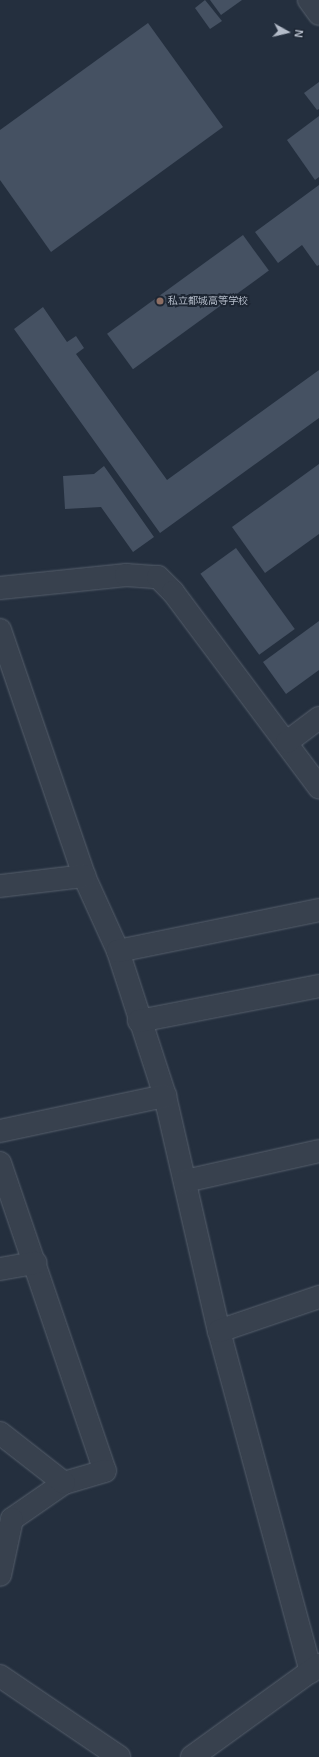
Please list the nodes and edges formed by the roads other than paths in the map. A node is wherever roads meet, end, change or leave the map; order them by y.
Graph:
1 (309, 0) edge
2 (319, 14) edge
3 (0, 588) edge
4 (0, 630) edge
5 (319, 718) edge
6 (287, 742) junction
7 (319, 787) edge
8 (84, 876) junction
9 (0, 886) edge
10 (319, 910) edge
11 (118, 950) junction
12 (319, 986) edge
13 (139, 1021) junction
14 (166, 1096) junction
15 (0, 1131) edge
16 (319, 1151) edge
17 (0, 1163) edge
18 (185, 1181) junction
19 (34, 1263) junction
20 (0, 1269) edge
21 (319, 1297) edge
22 (219, 1331) junction
23 (0, 1433) edge
24 (64, 1483) junction
25 (0, 1575) edge
26 (315, 1668) edge
27 (0, 1676) edge
28 (119, 1757) edge
29 (192, 1757) edge

1 - 2 street
3 - 6 street
4 - 8 street
5 - 6 street
6 - 7 street
8 - 9 street
8 - 11 street
10 - 11 street
11 - 13 street
12 - 13 street
13 - 14 street
14 - 15 street
14 - 18 street
16 - 18 street
17 - 19 street
18 - 22 street
19 - 20 street
19 - 24 street
21 - 22 street
22 - 26 street
23 - 24 street
24 - 25 street
26 - 29 street
27 - 28 street

